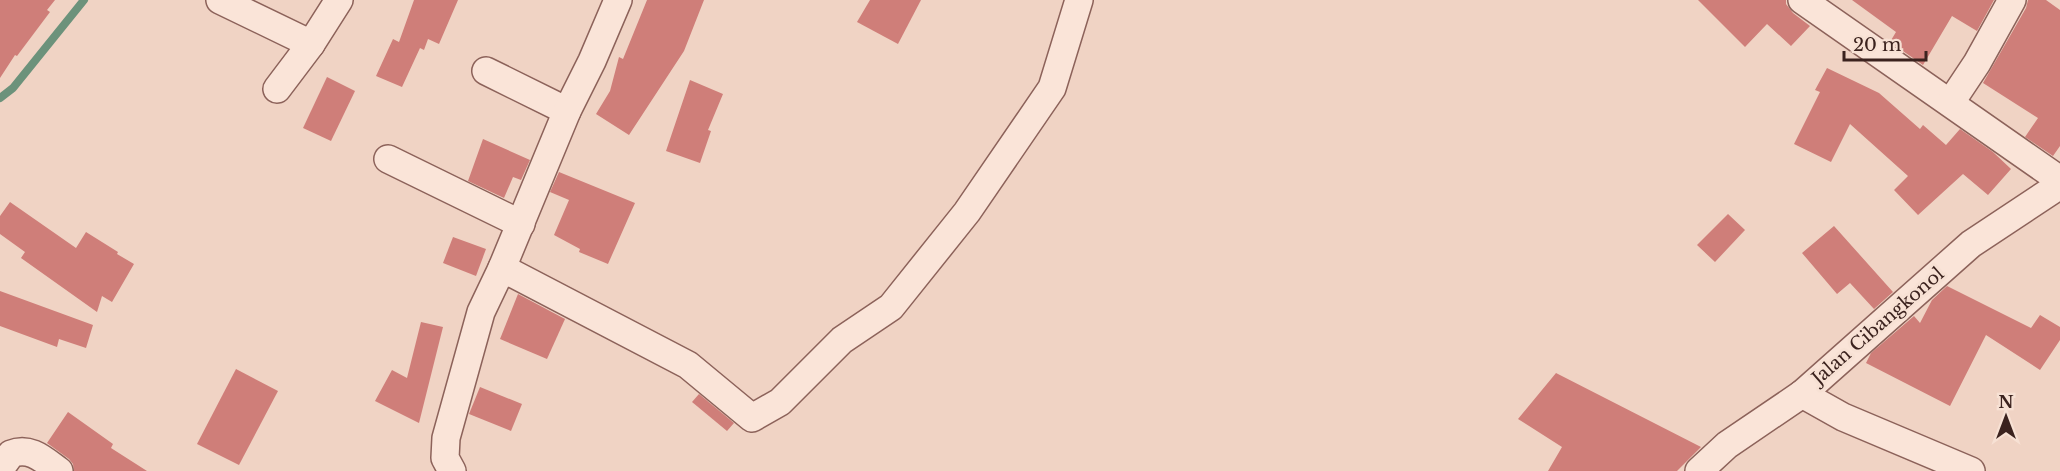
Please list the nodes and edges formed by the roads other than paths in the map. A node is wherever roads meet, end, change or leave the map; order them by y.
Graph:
1 (220, 0) edge
2 (339, 0) edge
3 (1078, 0) edge
4 (1802, 0) edge
5 (2012, 0) edge
6 (614, 1) edge
7 (311, 45) junction
8 (486, 71) dead end
9 (277, 89) dead end
10 (1951, 102) junction
11 (567, 111) junction
12 (388, 159) dead end
13 (2060, 180) edge
14 (2060, 185) edge
15 (521, 224) junction
16 (502, 268) junction
17 (1802, 393) junction
18 (1935, 464) edge
19 (444, 467) edge
20 (0, 469) edge
21 (59, 471) edge
22 (1700, 471) edge
23 (1971, 471) edge

1 - 7 street
2 - 7 street
3 - 16 street
4 - 10 street
5 - 10 street
6 - 11 street
7 - 9 street
8 - 11 street
10 - 13 street
11 - 15 street
12 - 15 street
14 - 17 street, Jalan Cibangkonol
15 - 16 street
16 - 19 street
17 - 18 street
17 - 22 street, Jalan Cibangkonol
18 - 23 street
20 - 21 street

